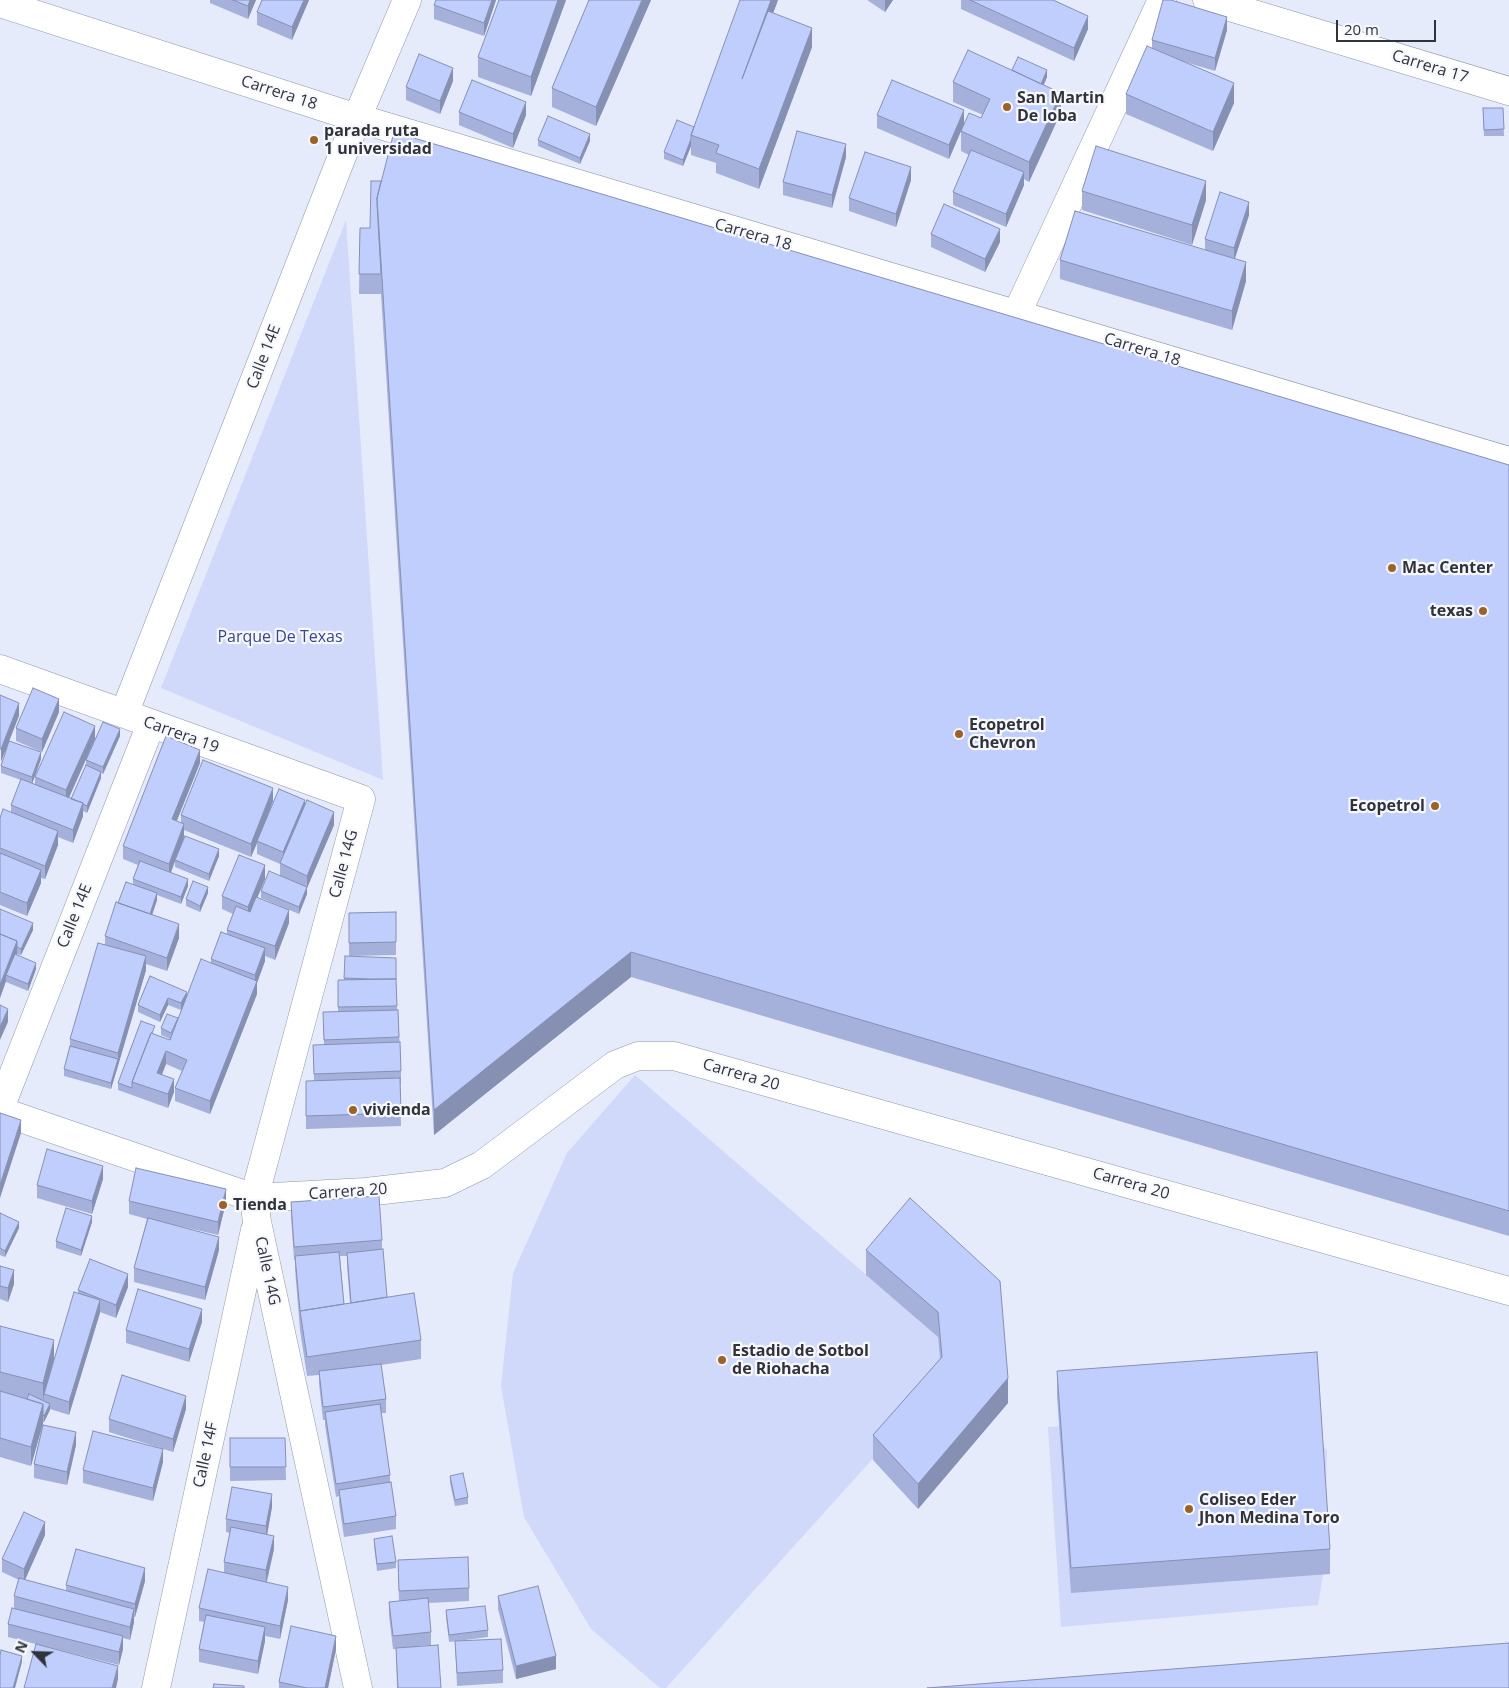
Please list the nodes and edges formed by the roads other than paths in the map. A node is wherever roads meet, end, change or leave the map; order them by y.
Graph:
1 (407, 0) edge
2 (1162, 0) edge
3 (1206, 0) edge
4 (0, 3) edge
5 (1509, 91) edge
6 (357, 118) junction
7 (1017, 313) junction
8 (1509, 460) edge
9 (0, 669) edge
10 (124, 714) junction
11 (151, 724) junction
12 (361, 800) joint
13 (0, 1110) edge
14 (255, 1210) junction
15 (1509, 1291) edge
16 (156, 1688) edge
17 (358, 1688) edge

1 - 6 street, Calle 14E
2 - 7 street
3 - 5 street, Carrera 17
4 - 6 street, Carrera 18
6 - 7 street, Carrera 18
6 - 10 street, Calle 14E
7 - 8 street, Carrera 18
9 - 10 street, Carrera 19
10 - 11 street, Carrera 19
11 - 12 street, Carrera 19
11 - 13 street, Calle 14E
12 - 14 street, Calle 14G
13 - 14 street, Carrera 20
14 - 15 street, Carrera 20
14 - 16 street, Calle 14F
14 - 17 street, Calle 14G

